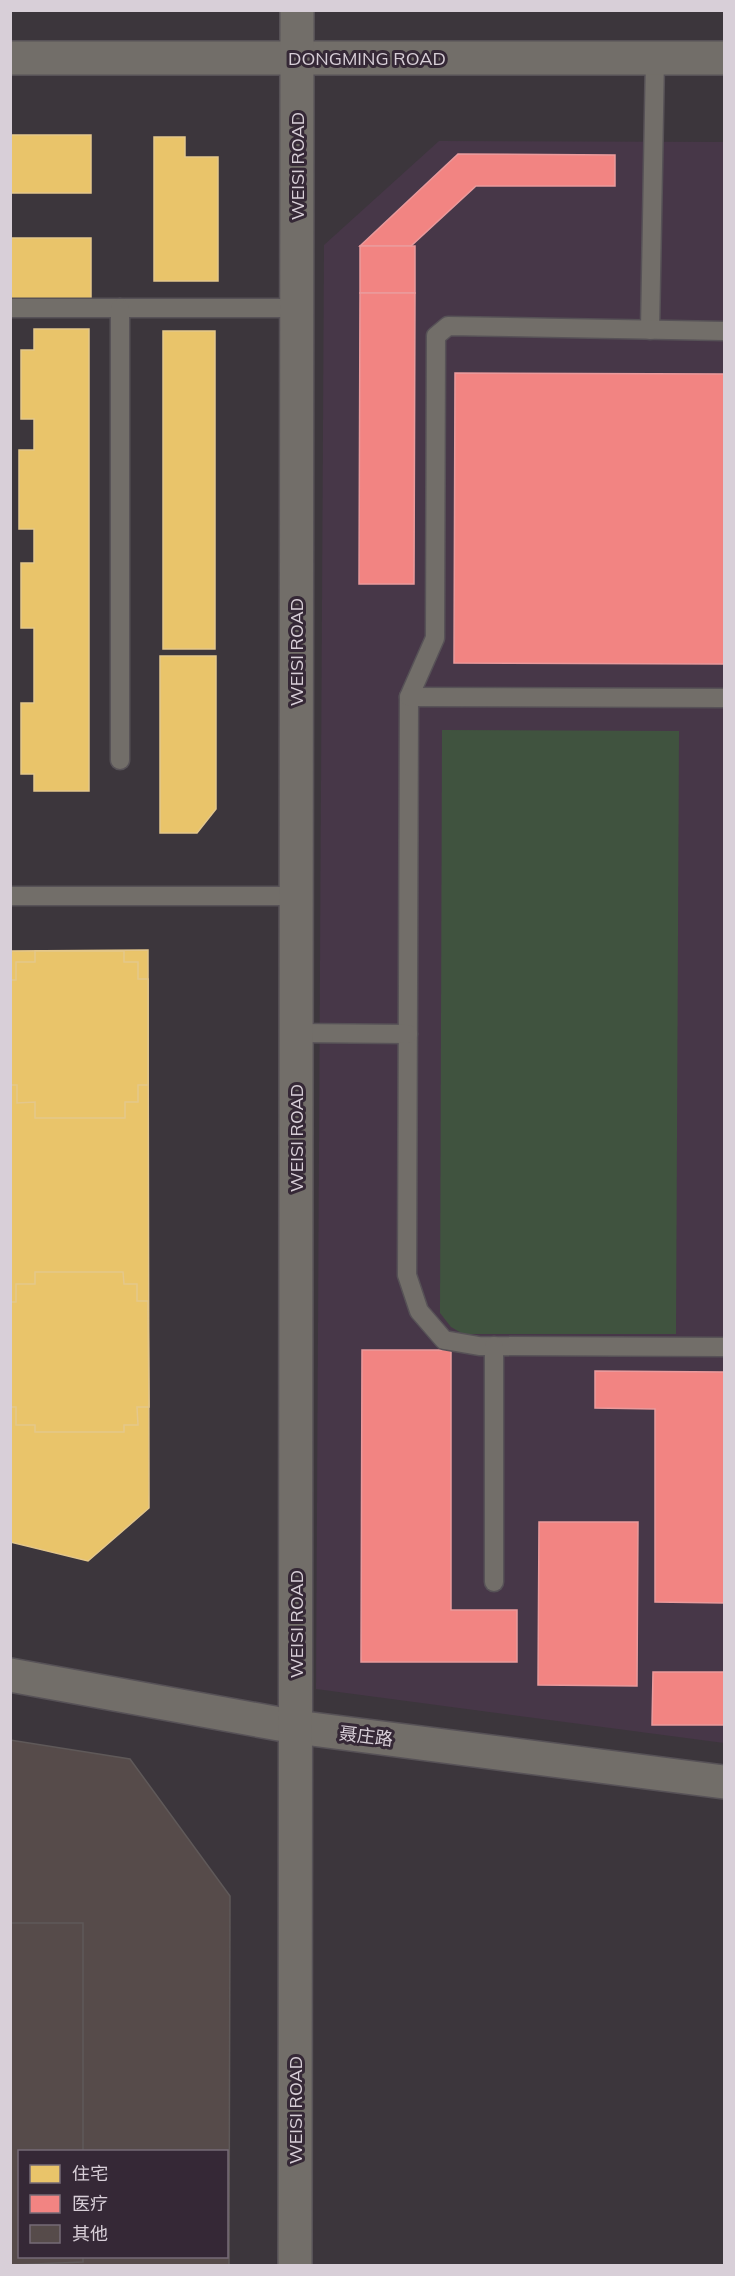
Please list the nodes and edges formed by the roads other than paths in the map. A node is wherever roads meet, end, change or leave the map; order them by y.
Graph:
1 (297, 10) edge
2 (10, 58) edge
3 (297, 58) junction
4 (655, 58) junction
5 (724, 58) edge
6 (10, 308) edge
7 (120, 308) junction
8 (297, 308) junction
9 (650, 330) junction
10 (724, 331) edge
11 (409, 697) junction
12 (724, 698) edge
13 (120, 760) dead end
14 (10, 896) edge
15 (296, 896) junction
16 (296, 1033) junction
17 (408, 1034) junction
18 (494, 1346) junction
19 (724, 1347) edge
20 (494, 1582) dead end
21 (10, 1675) edge
22 (296, 1726) junction
23 (724, 1782) edge
24 (295, 2265) edge

1 - 3 street, WEISI ROAD
2 - 3 street, DONGMING ROAD
3 - 4 street, DONGMING ROAD
3 - 8 street, WEISI ROAD
4 - 5 street, DONGMING ROAD
4 - 9 lane
6 - 7 lane
7 - 8 lane
7 - 13 lane
8 - 15 street, WEISI ROAD
9 - 10 lane
9 - 11 lane
11 - 12 lane
11 - 17 lane
14 - 15 lane
15 - 16 street, WEISI ROAD
16 - 17 lane
16 - 22 street, WEISI ROAD
17 - 18 lane
18 - 19 lane
18 - 20 lane
21 - 22 street, 聂庄路
22 - 23 street, 聂庄路
22 - 24 street, WEISI ROAD

